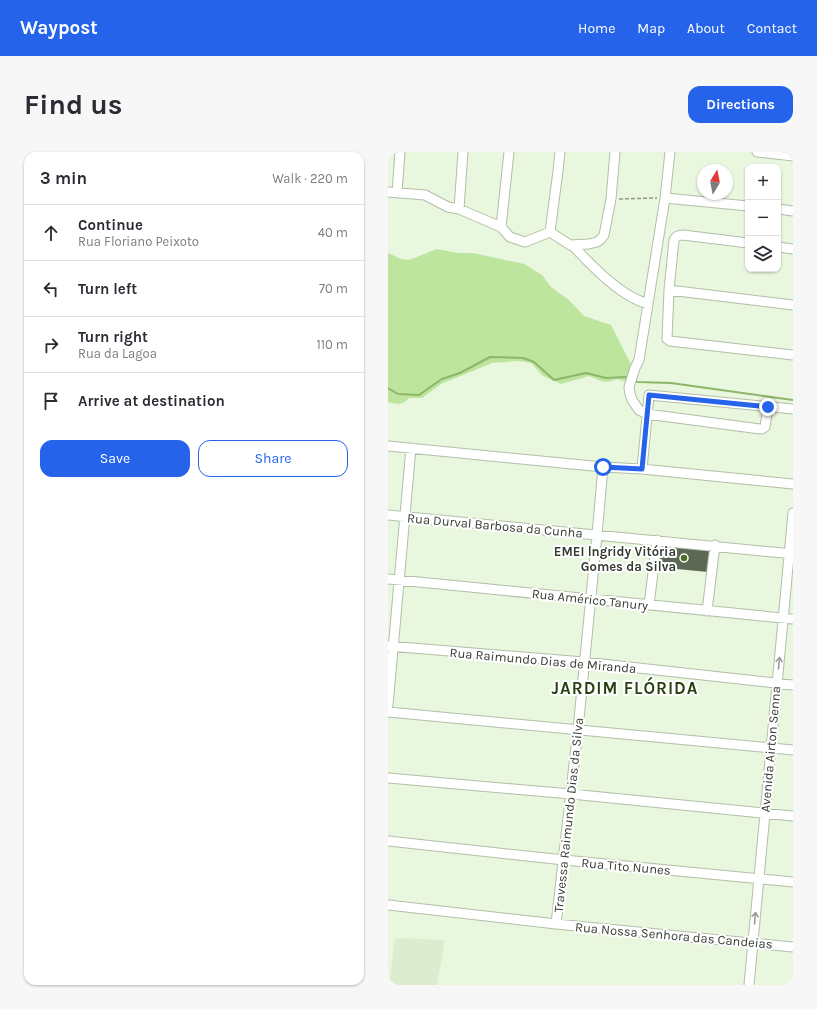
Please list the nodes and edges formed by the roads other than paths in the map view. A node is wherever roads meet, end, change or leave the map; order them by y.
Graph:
1 (400, 152) edge
2 (463, 152) edge
3 (509, 152) edge
4 (560, 152) edge
5 (615, 152) edge
6 (670, 152) edge
7 (757, 152) edge
8 (793, 156) edge
9 (392, 193) edge
10 (665, 198) junction
11 (745, 206) edge
12 (781, 209) edge
13 (459, 210) junction
14 (793, 211) edge
15 (501, 227) junction
16 (550, 232) junction
17 (745, 243) edge
18 (572, 245) junction
19 (781, 247) edge
20 (793, 249) edge
21 (669, 290) junction
22 (648, 304) junction
23 (793, 305) edge
24 (793, 355) edge
25 (768, 407) junction
26 (793, 409) edge
27 (647, 414) junction
28 (388, 446) edge
29 (411, 448) junction
30 (603, 467) junction
31 (642, 469) junction
32 (793, 484) edge
33 (793, 513) edge
34 (388, 515) edge
35 (405, 516) junction
36 (597, 535) junction
37 (657, 540) junction
38 (715, 546) junction
39 (791, 553) edge
40 (388, 579) edge
41 (400, 580) junction
42 (591, 599) junction
43 (649, 605) junction
44 (707, 611) junction
45 (788, 619) edge
46 (391, 647) edge
47 (584, 662) junction
48 (777, 684) junction
49 (793, 685) edge
50 (388, 705) edge
51 (388, 712) edge
52 (578, 729) junction
53 (771, 748) junction
54 (793, 750) edge
55 (388, 778) edge
56 (571, 794) junction
57 (764, 813) junction
58 (793, 816) edge
59 (388, 841) edge
60 (564, 860) junction
61 (758, 878) junction
62 (793, 882) edge
63 (388, 905) edge
64 (556, 924) junction
65 (753, 942) junction
66 (793, 947) edge
67 (749, 985) edge

1 - 9 street
2 - 13 street
3 - 15 street
4 - 16 street
5 - 18 street
6 - 10 street
7 - 8 street
9 - 13 street
10 - 11 street
10 - 22 street
12 - 14 street
13 - 15 street
15 - 16 street
16 - 18 street
17 - 21 street
18 - 22 street
19 - 20 street
21 - 23 street
21 - 24 street
22 - 27 street
25 - 26 street
25 - 27 street
25 - 27 street
27 - 31 street
28 - 29 street
29 - 30 street
29 - 35 street
30 - 31 street
30 - 36 street, Travessa Raimundo Dias da Silva
31 - 32 street
33 - 39 street, Avenida Airton Senna
34 - 35 street, Rua Durval Barbosa da Cunha
35 - 36 street, Rua Durval Barbosa da Cunha
35 - 41 street
36 - 37 street, Rua Durval Barbosa da Cunha
36 - 42 street, Travessa Raimundo Dias da Silva
37 - 38 street, Rua Durval Barbosa da Cunha
37 - 43 street
38 - 39 street, Rua Durval Barbosa da Cunha
38 - 44 street
39 - 45 street, Avenida Airton Senna
40 - 41 street, Rua Américo Tanury
41 - 42 street, Rua Américo Tanury
41 - 46 street
42 - 43 street, Rua Américo Tanury
42 - 47 street, Travessa Raimundo Dias da Silva
43 - 44 street, Rua Américo Tanury
44 - 45 street, Rua Américo Tanury
48 -> 45 street, Avenida Airton Senna
46 - 47 street, Rua Raimundo Dias de Miranda
46 - 50 street
47 - 48 street, Rua Raimundo Dias de Miranda
47 - 52 street, Travessa Raimundo Dias da Silva
48 - 49 street, Rua Raimundo Dias de Miranda
48 - 53 street, Avenida Airton Senna
51 - 52 street
52 - 53 street
52 - 56 street, Travessa Raimundo Dias da Silva
53 - 54 street
53 - 57 street, Avenida Airton Senna
55 - 56 street
56 - 57 street
56 - 60 street, Travessa Raimundo Dias da Silva
57 - 58 street
57 - 61 street, Avenida Airton Senna
59 - 60 street, Rua Tito Nunes
60 - 61 street, Rua Tito Nunes
60 - 64 street, Travessa Raimundo Dias da Silva
61 - 62 street, Rua Tito Nunes
65 -> 61 street, Avenida Airton Senna
63 - 64 street, Rua Nossa Senhora das Candeias
64 - 65 street, Rua Nossa Senhora das Candeias
65 - 66 street, Rua Nossa Senhora das Candeias
65 - 67 street, Avenida Airton Senna

